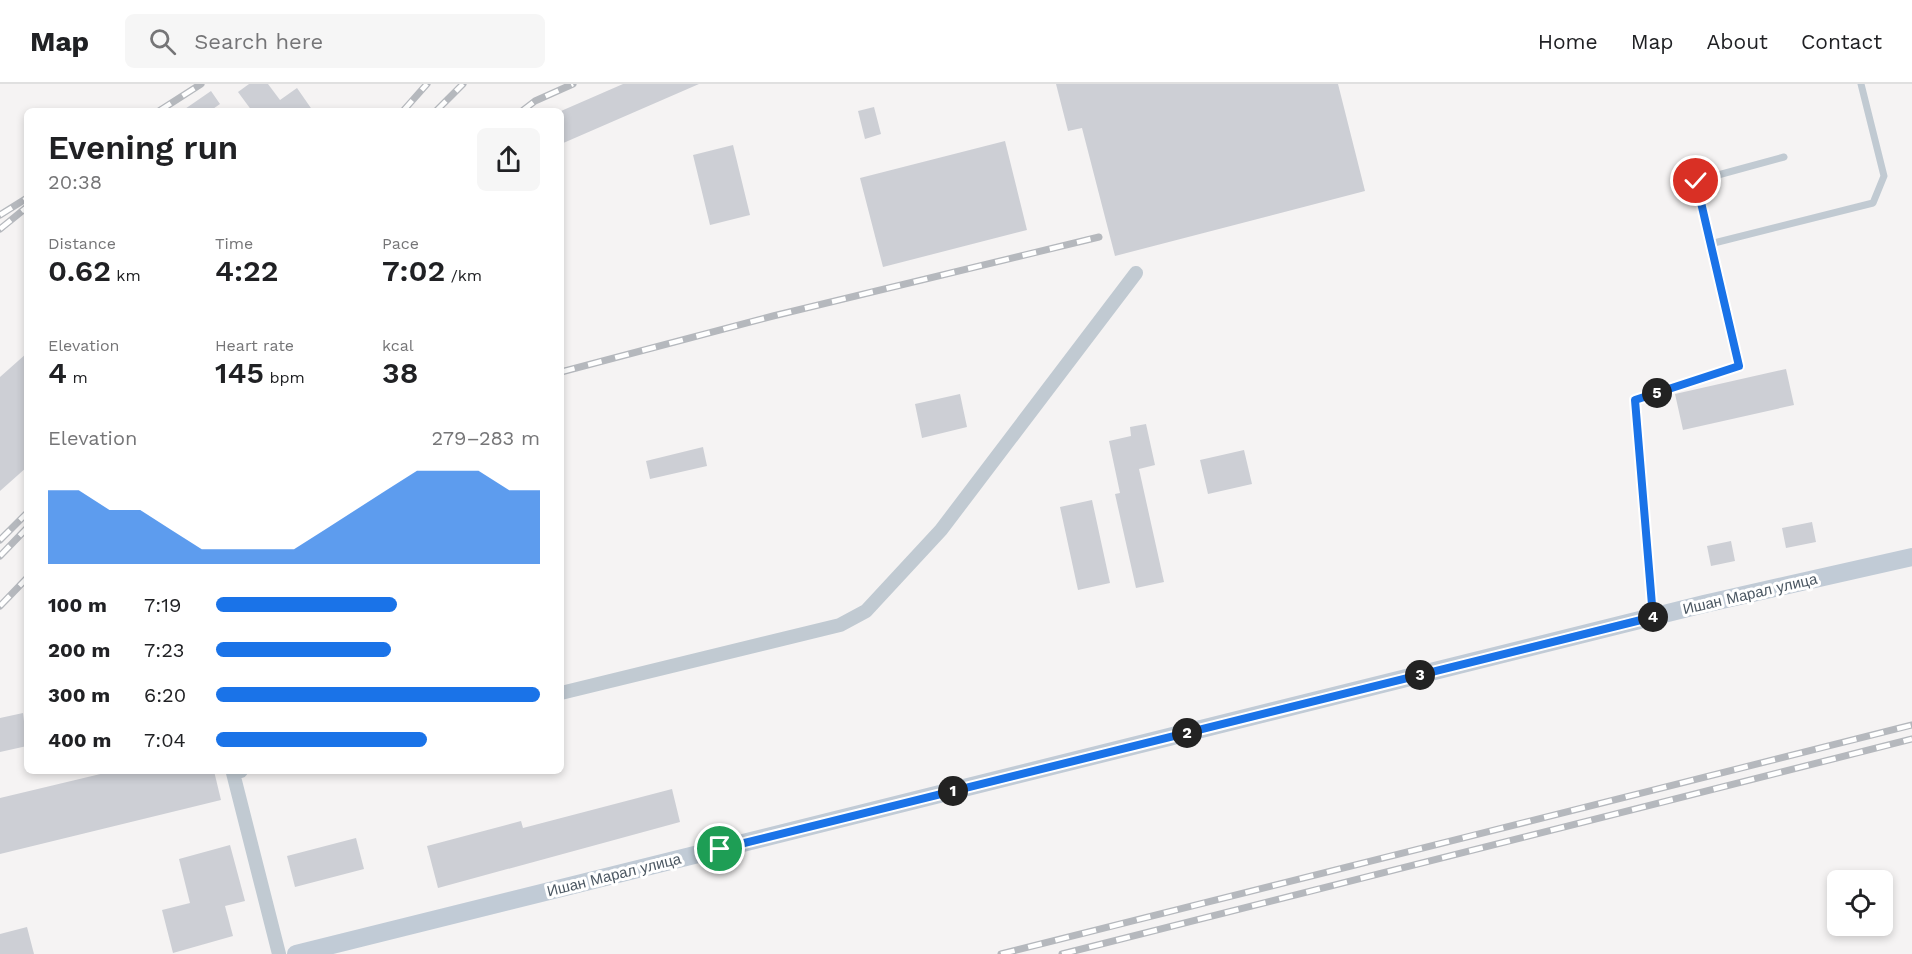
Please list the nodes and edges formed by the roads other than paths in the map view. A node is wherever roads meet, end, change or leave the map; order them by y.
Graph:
1 (1861, 84) edge
2 (1784, 157) dead end
3 (1710, 244) junction
4 (1136, 273) dead end
5 (1912, 557) edge
6 (1653, 617) junction
7 (564, 692) edge
8 (233, 774) edge
9 (279, 954) edge
10 (296, 954) edge

1 - 3 lane
2 - 3 lane
3 - 6 lane
4 - 7 street
5 - 6 main road, Ишан Марал улица
6 - 10 main road, Ишан Марал улица
8 - 9 street

